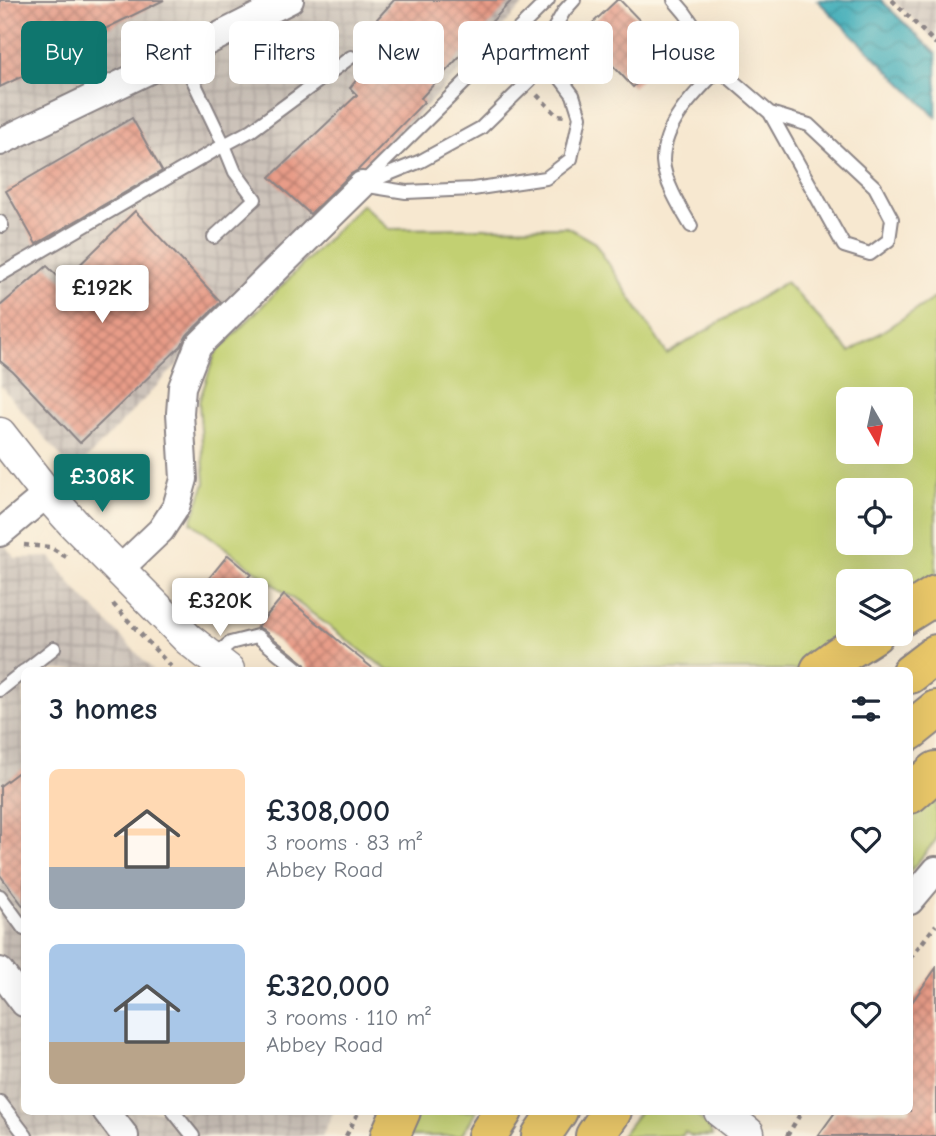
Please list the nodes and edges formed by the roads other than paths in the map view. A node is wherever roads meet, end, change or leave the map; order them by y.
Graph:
1 (290, 0) edge
2 (548, 0) edge
3 (574, 0) edge
4 (674, 0) edge
5 (526, 21) edge
6 (558, 21) edge
7 (690, 21) edge
8 (215, 38) edge
9 (352, 57) dead end
10 (121, 84) edge
11 (195, 84) edge
12 (463, 84) edge
13 (526, 84) edge
14 (565, 84) edge
15 (703, 84) edge
16 (736, 84) edge
17 (770, 113) junction
18 (0, 142) edge
19 (224, 145) junction
20 (362, 185) junction
21 (691, 226) dead end
22 (214, 237) dead end
23 (0, 275) edge
24 (0, 434) edge
25 (47, 494) junction
26 (10, 539) edge
27 (113, 584) junction
28 (936, 595) edge
29 (913, 609) edge
30 (855, 646) edge
31 (54, 648) dead end
32 (936, 654) edge
33 (215, 666) edge
34 (30, 667) edge
35 (295, 667) edge
36 (824, 667) edge
37 (913, 672) edge
38 (21, 674) edge
39 (0, 690) edge
40 (936, 710) edge
41 (913, 729) edge
42 (936, 771) edge
43 (913, 791) edge
44 (936, 870) edge
45 (0, 896) edge
46 (913, 897) edge
47 (21, 925) edge
48 (0, 971) edge
49 (21, 999) edge
50 (0, 1102) edge
51 (109, 1115) edge
52 (176, 1115) edge
53 (399, 1115) edge
54 (500, 1115) edge
55 (555, 1115) edge
56 (609, 1115) edge
57 (728, 1115) edge
58 (752, 1127) edge
59 (26, 1136) edge
60 (125, 1136) edge
61 (193, 1136) edge
62 (390, 1136) edge
63 (487, 1136) edge
64 (541, 1136) edge
65 (595, 1136) edge

1 - 8 street
2 - 5 lane
3 - 6 lane
4 - 7 lane
9 - 19 lane
10 - 18 street
11 - 19 lane
12 - 20 lane
13 - 20 lane
14 - 20 lane
15 - 21 lane
16 - 17 lane
17 - 17 lane
19 - 22 lane
19 - 23 lane
20 - 27 street
24 - 25 street
25 - 26 street
25 - 27 street
27 - 33 street
28 - 29 highway
30 - 36 highway
31 - 34 lane
32 - 37 highway
33 - 35 lane
38 - 39 lane
40 - 41 highway
42 - 43 highway
44 - 46 street
45 - 47 lane
48 - 49 street
50 - 59 lane
51 - 60 street
52 - 61 lane
53 - 62 highway
54 - 63 highway
55 - 64 highway
56 - 65 highway
57 - 58 street

